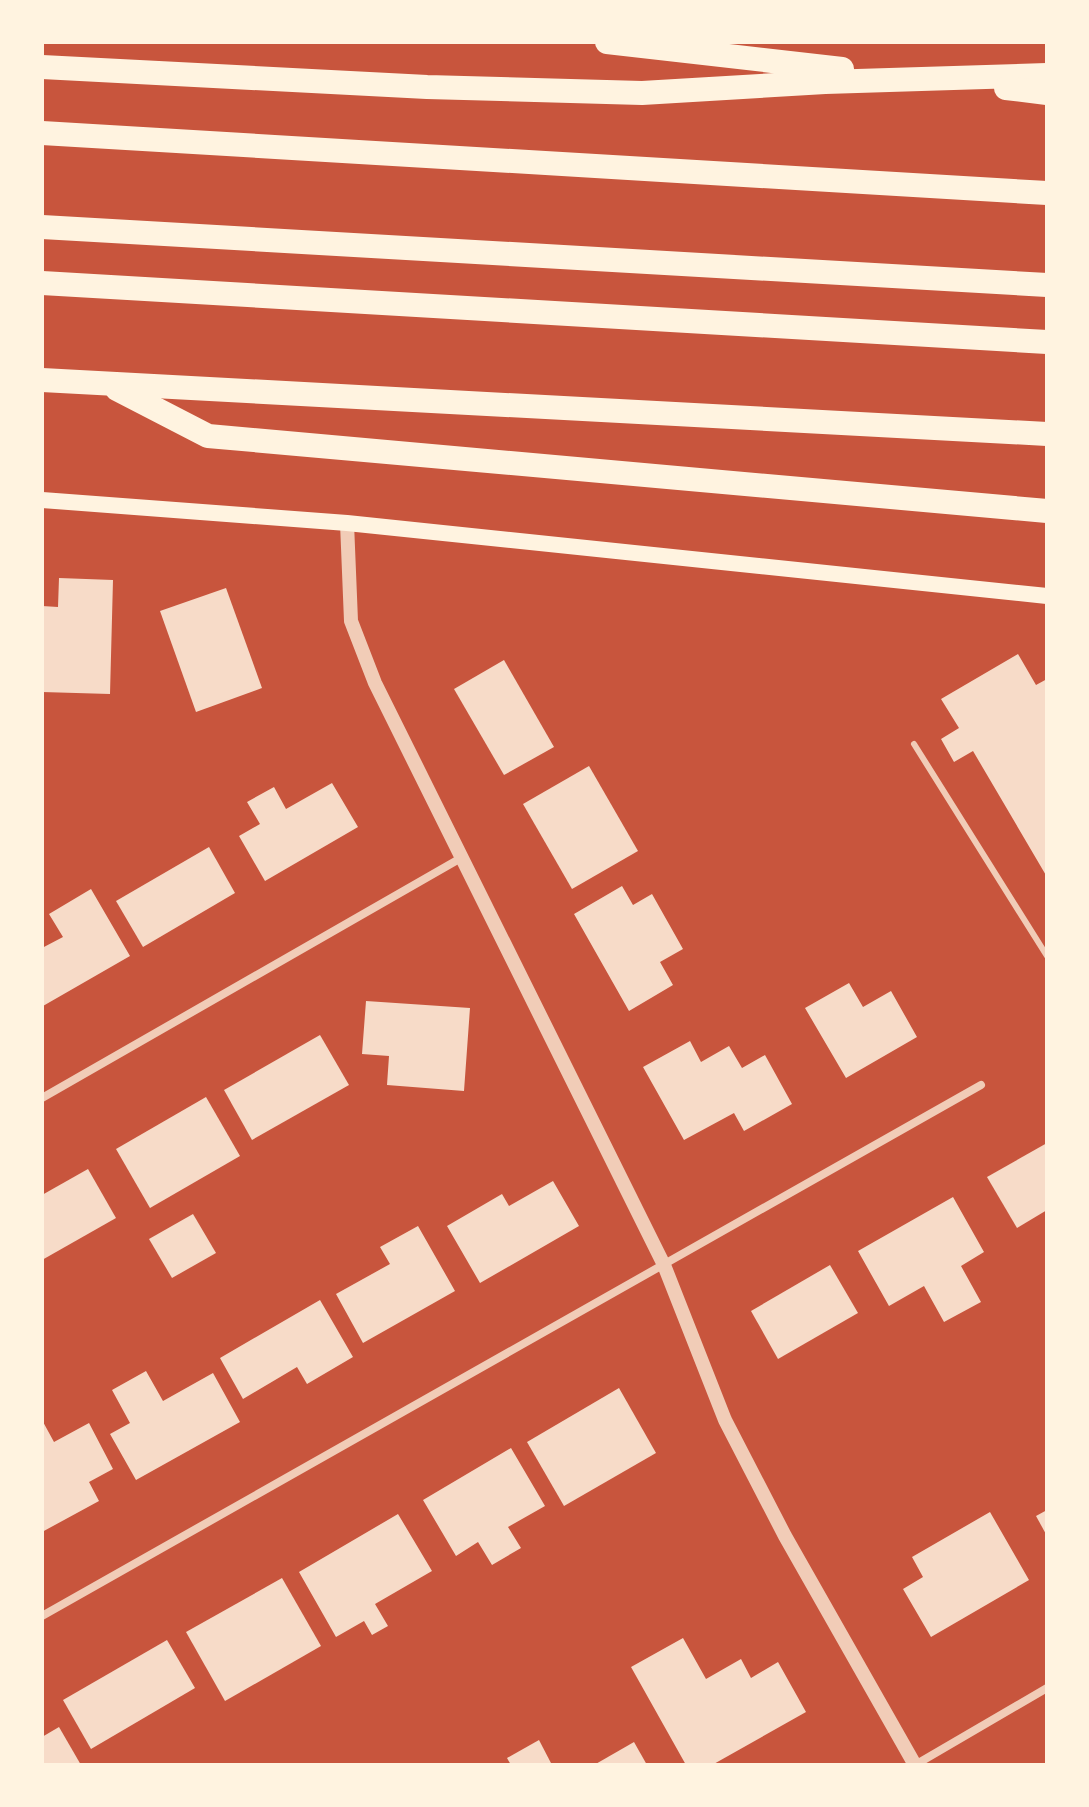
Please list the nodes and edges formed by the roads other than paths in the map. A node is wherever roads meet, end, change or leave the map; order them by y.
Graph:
1 (607, 42) edge
2 (42, 67) edge
3 (1047, 75) edge
4 (1047, 93) edge
5 (42, 133) edge
6 (1047, 193) edge
7 (42, 227) edge
8 (42, 283) edge
9 (1047, 285) edge
10 (1047, 342) edge
11 (42, 380) edge
12 (108, 384) junction
13 (1047, 434) edge
14 (42, 500) edge
15 (1047, 511) edge
16 (347, 523) junction
17 (1047, 596) edge
18 (914, 744) dead end
19 (461, 858) junction
20 (1047, 956) edge
21 (981, 1085) dead end
22 (42, 1098) edge
23 (664, 1265) junction
24 (42, 1616) edge
25 (1047, 1688) edge
26 (915, 1765) edge

1 - 4 highway
2 - 3 highway
5 - 6 highway
7 - 9 highway
8 - 10 highway
11 - 12 highway
12 - 13 highway
12 - 15 highway
14 - 16 main road
16 - 17 main road
16 - 19 street
18 - 20 lane
19 - 22 street
19 - 23 street
21 - 23 street
23 - 24 street
23 - 26 street
25 - 26 street

